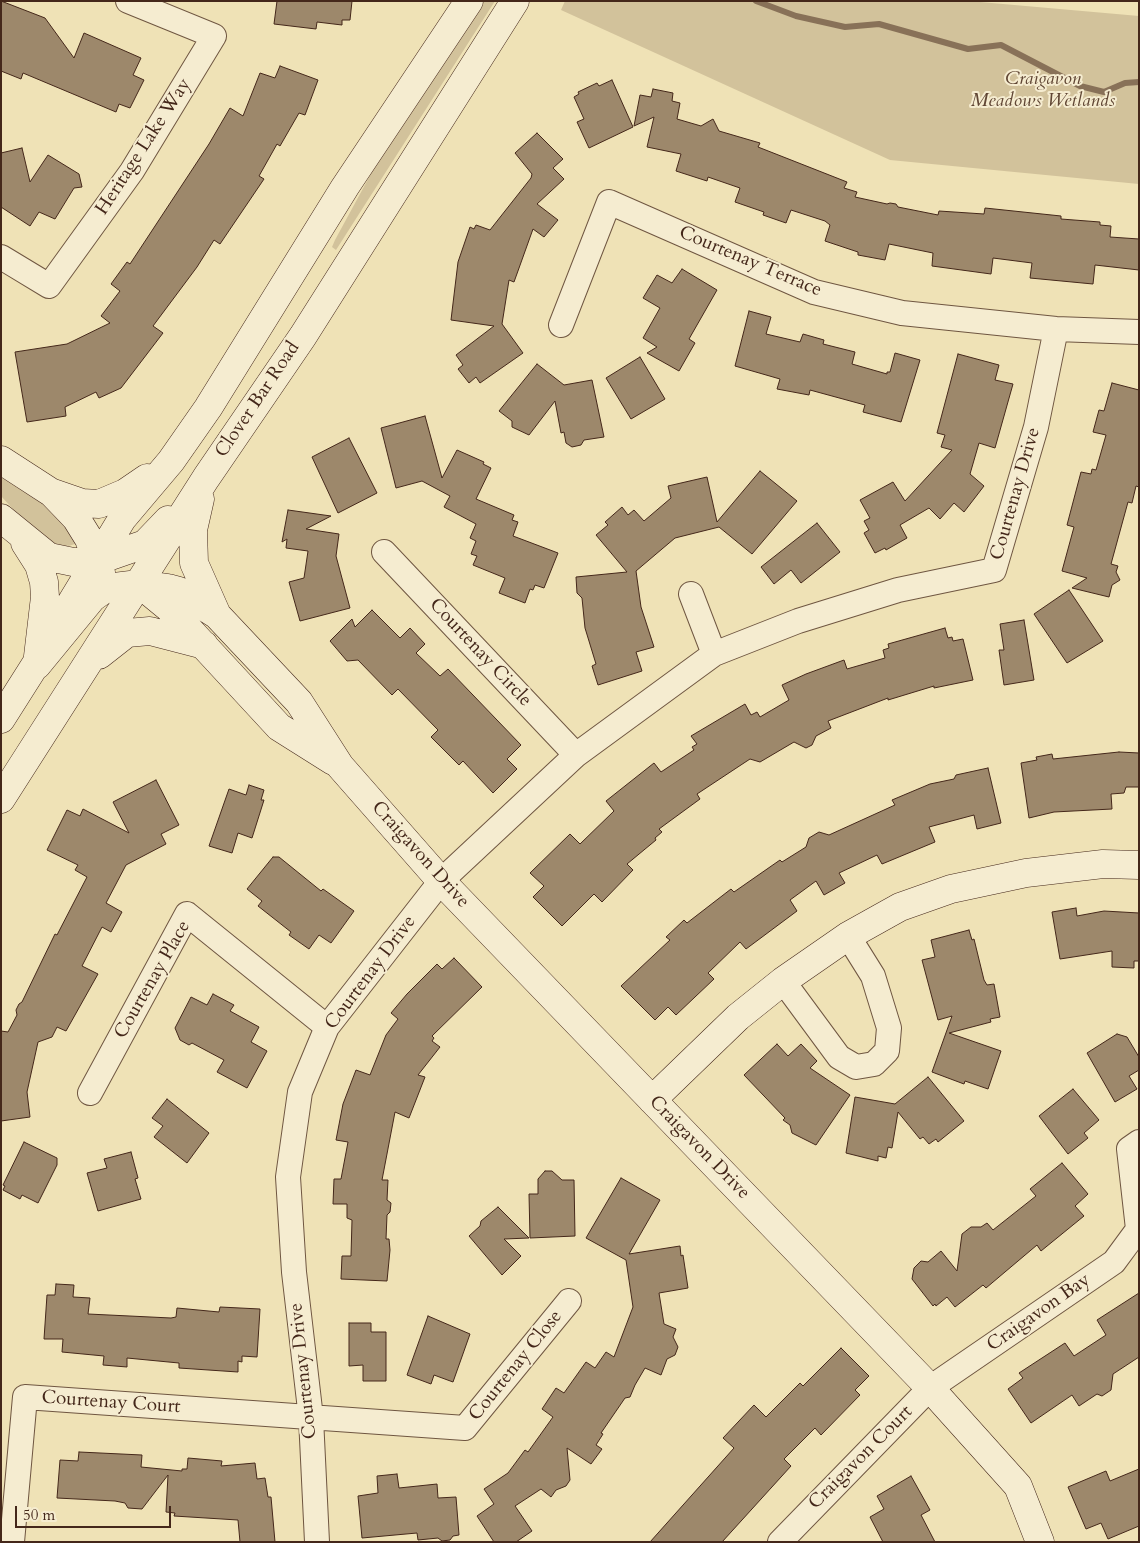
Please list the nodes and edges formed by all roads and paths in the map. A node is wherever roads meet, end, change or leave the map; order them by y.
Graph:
1 (128, 1) edge
2 (469, 1) edge
3 (515, 1) edge
4 (1, 257) edge
5 (561, 325) dead end
6 (1056, 329) junction
7 (1139, 332) edge
8 (1, 460) edge
9 (171, 461) junction
10 (206, 478) junction
11 (52, 492) junction
12 (11, 527) edge
13 (129, 551) junction
14 (384, 552) dead end
15 (96, 561) junction
16 (139, 584) junction
17 (106, 588) junction
18 (691, 594) dead end
19 (217, 615) junction
20 (204, 645) junction
21 (714, 654) junction
22 (37, 665) junction
23 (77, 677) junction
24 (1, 719) edge
25 (576, 755) junction
26 (340, 766) junction
27 (1, 799) edge
28 (1139, 865) edge
29 (441, 881) junction
30 (848, 936) junction
31 (783, 981) junction
32 (327, 1027) junction
33 (90, 1093) dead end
34 (652, 1100) junction
35 (1139, 1142) edge
36 (1138, 1229) edge
37 (569, 1301) dead end
38 (930, 1388) junction
39 (311, 1418) junction
40 (792, 1537) edge
41 (12, 1542) edge
42 (317, 1542) edge
43 (1040, 1542) edge

1 - 4 street, Heritage Lake Way
2 - 9 main road, Clover Bar Road
3 - 10 main road, Clover Bar Road
5 - 6 street, Courtenay Terrace
6 - 7 street
6 - 21 street, Courtenay Drive
8 - 11 main road
9 - 11 main road
9 - 13 main road
9 - 15 main road, Clover Bar Road
10 - 13 main road
10 - 16 main road, Clover Bar Road
10 - 19 main road
11 - 15 main road
12 - 15 main road
12 - 22 main road
13 - 15 main road
13 - 16 main road
14 - 25 street, Courtenay Circle
15 - 17 main road
15 - 22 main road, Clover Bar Road
16 - 17 main road
16 - 19 main road, Craigavon Drive
16 - 20 main road, Craigavon Drive
16 - 23 main road, Clover Bar Road
17 - 22 main road
17 - 23 main road
18 - 21 street
19 - 26 main road, Craigavon Drive
20 - 23 main road
20 - 26 main road, Craigavon Drive
21 - 25 street, Courtenay Drive
22 - 24 main road, Clover Bar Road
23 - 27 main road, Clover Bar Road
25 - 29 street, Courtenay Drive
26 - 29 main road, Craigavon Drive
28 - 30 main road
29 - 32 street, Courtenay Drive
29 - 34 main road, Craigavon Drive
30 - 31 main road
30 - 31 street
31 - 34 main road
32 - 33 street, Courtenay Place
32 - 39 street, Courtenay Drive
34 - 38 main road, Craigavon Drive
35 - 36 street, Craigavon Bay
36 - 38 street, Craigavon Bay
37 - 39 street, Courtenay Close
38 - 40 street, Craigavon Court
38 - 43 main road, Craigavon Drive
39 - 41 street, Courtenay Court
39 - 42 street, Courtenay Drive

